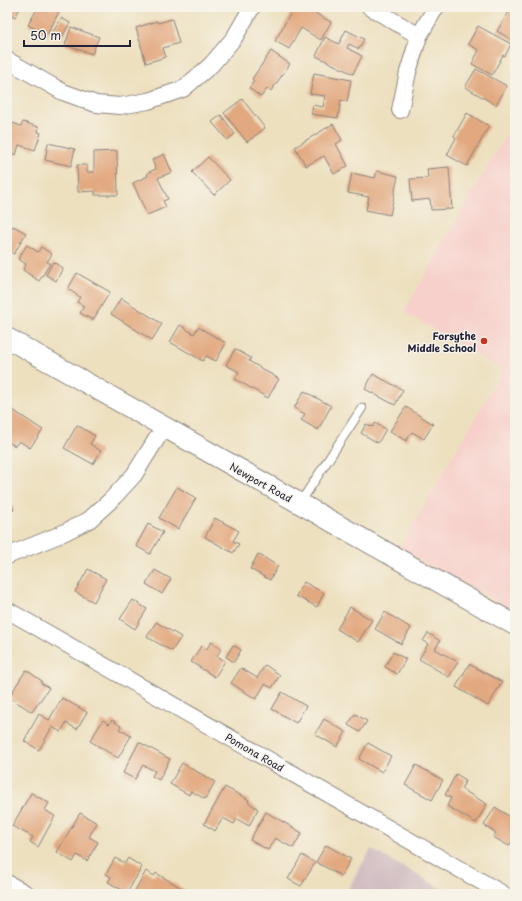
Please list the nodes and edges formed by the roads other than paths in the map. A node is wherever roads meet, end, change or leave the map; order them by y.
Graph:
1 (252, 7) edge
2 (370, 7) edge
3 (436, 7) edge
4 (420, 36) junction
5 (7, 60) edge
6 (400, 110) dead end
7 (7, 338) edge
8 (362, 408) dead end
9 (164, 427) junction
10 (299, 503) junction
11 (7, 556) edge
12 (7, 610) edge
13 (515, 625) edge
14 (7, 882) edge
15 (496, 892) edge
16 (27, 894) edge

1 - 5 street
2 - 4 street
3 - 4 street
4 - 6 street
7 - 9 street, Newport Road
8 - 10 lane
9 - 10 street, Newport Road
9 - 11 street
10 - 13 street, Newport Road
12 - 15 street, Pomona Road
14 - 16 street

